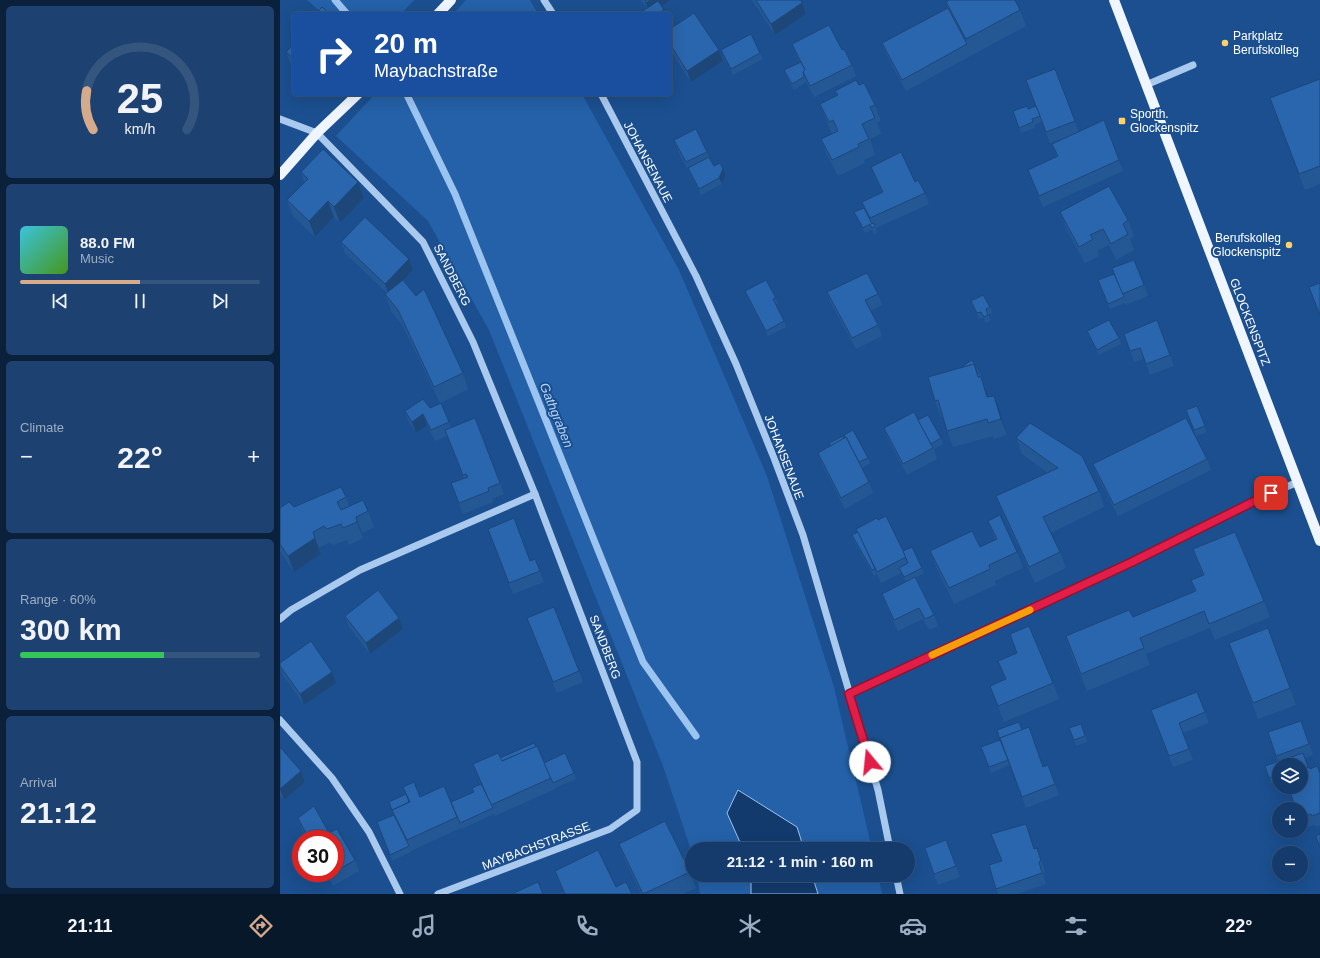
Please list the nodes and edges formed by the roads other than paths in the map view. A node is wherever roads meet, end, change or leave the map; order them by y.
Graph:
1 (451, 0) edge
2 (544, 0) edge
3 (1114, 0) edge
4 (440, 12) edge
5 (552, 12) edge
6 (1193, 66) dead end
7 (1146, 85) junction
8 (356, 96) edge
9 (602, 96) edge
10 (280, 119) edge
11 (317, 133) junction
12 (280, 175) edge
13 (1298, 482) junction
14 (535, 494) junction
15 (1320, 541) edge
16 (280, 619) edge
17 (849, 694) junction
18 (280, 720) edge
19 (637, 810) joint
20 (889, 842) edge
21 (897, 882) edge
22 (400, 894) edge
23 (438, 894) edge
24 (900, 894) edge

1 - 4 main road
2 - 5 street
3 - 7 main road, GLOCKENSPITZ
6 - 7 street
7 - 13 main road, GLOCKENSPITZ
8 - 11 main road
9 - 17 street, JOHANSENAUE
10 - 11 street, SANDBERG
11 - 12 main road
11 - 14 street, SANDBERG
13 - 15 main road, GLOCKENSPITZ
13 - 17 street
14 - 16 street
14 - 19 street, SANDBERG
17 - 20 street, JOHANSENAUE
18 - 22 street
19 - 23 street, MAYBACHSTRASSE
21 - 24 street

